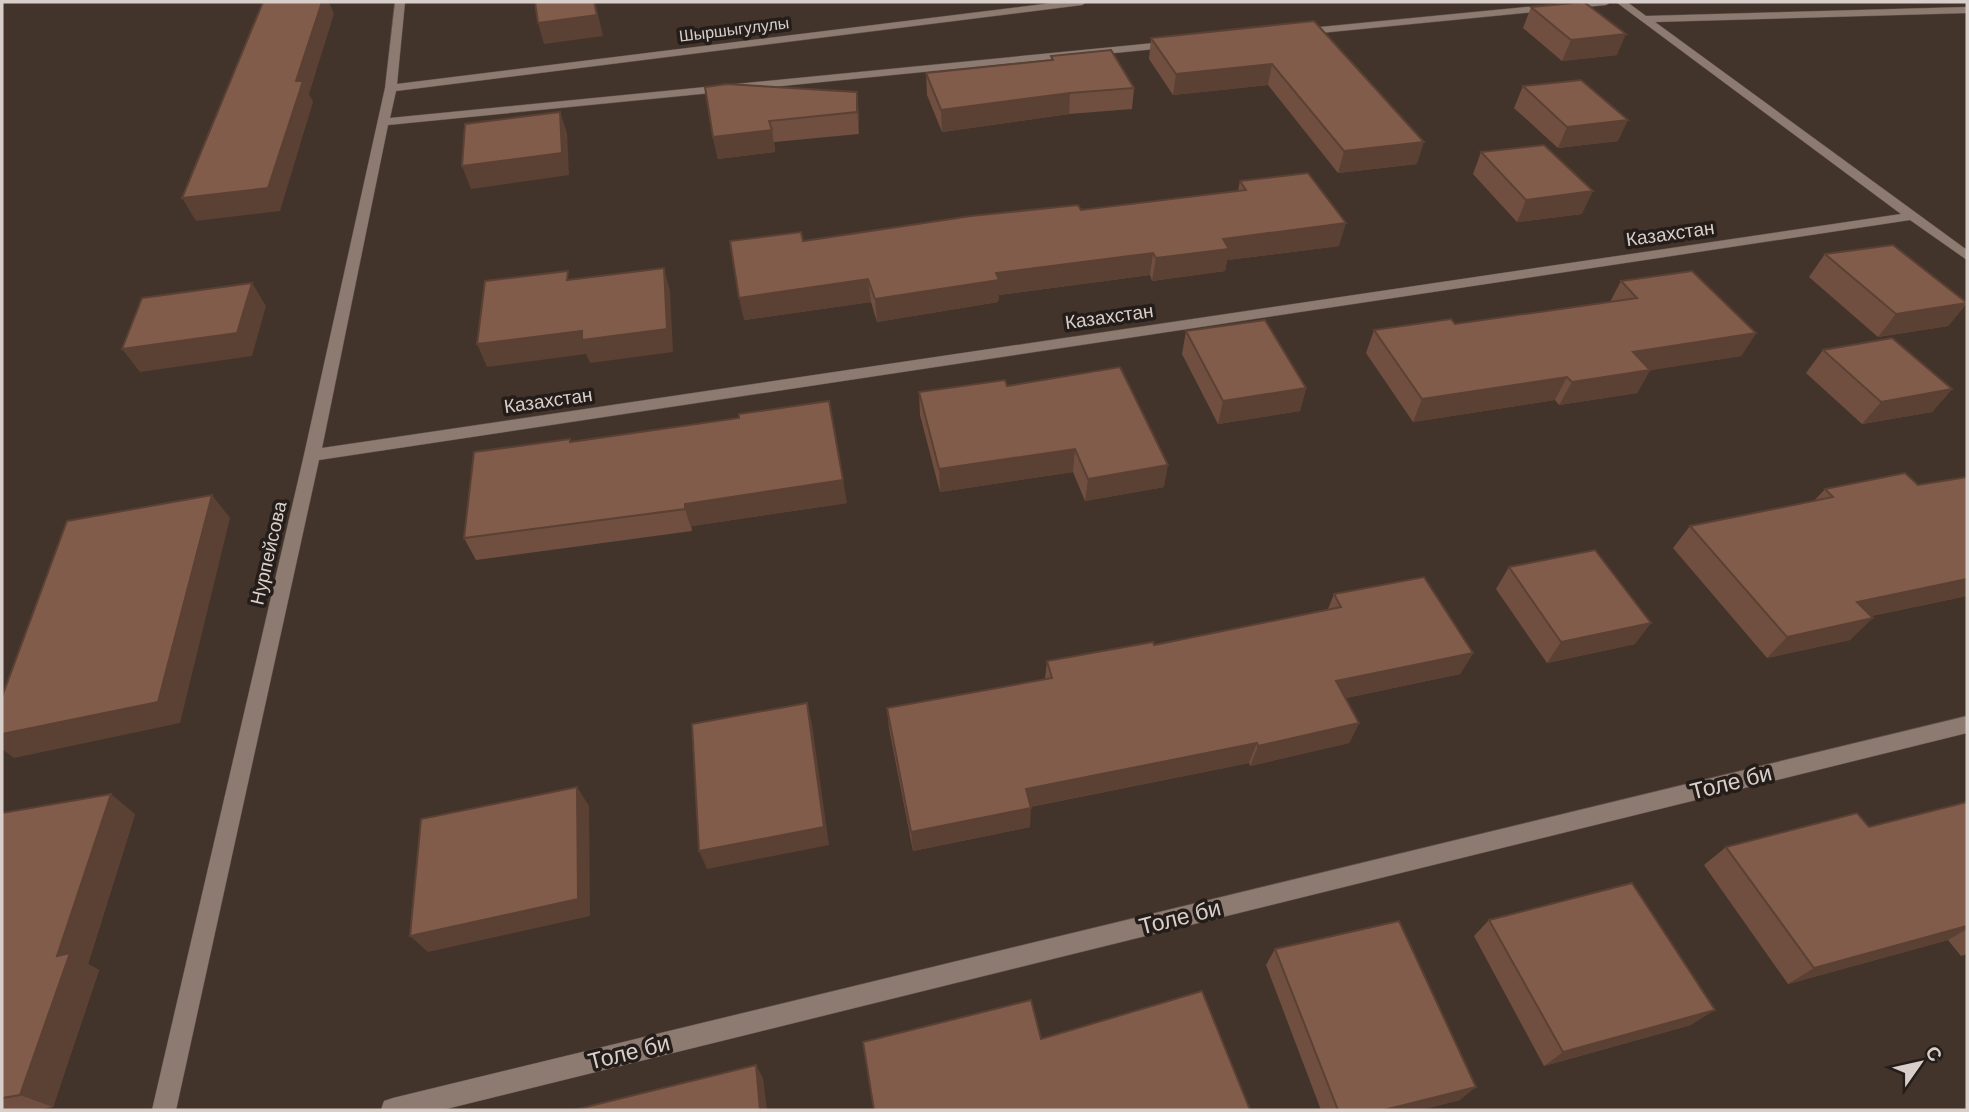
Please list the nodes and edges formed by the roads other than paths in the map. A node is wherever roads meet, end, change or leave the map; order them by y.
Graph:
1 (400, 2) edge
2 (1082, 2) edge
3 (1606, 2) edge
4 (1620, 2) edge
5 (1967, 10) edge
6 (1643, 19) junction
7 (1287, 33) edge
8 (1189, 43) edge
9 (391, 88) junction
10 (383, 122) junction
11 (1912, 216) junction
12 (1967, 256) edge
13 (312, 455) junction
14 (1967, 724) edge
15 (164, 1110) edge
16 (393, 1110) edge

1 - 9 street, Нурпейсова
2 - 9 street, Шыршыгулулы
3 - 7 street
4 - 6 street
5 - 6 street
6 - 11 street
8 - 10 street
9 - 10 street, Нурпейсова
10 - 13 street, Нурпейсова
11 - 12 street
11 - 13 street, Казахстан
13 - 15 street, Нурпейсова
14 - 16 street, Толе би

